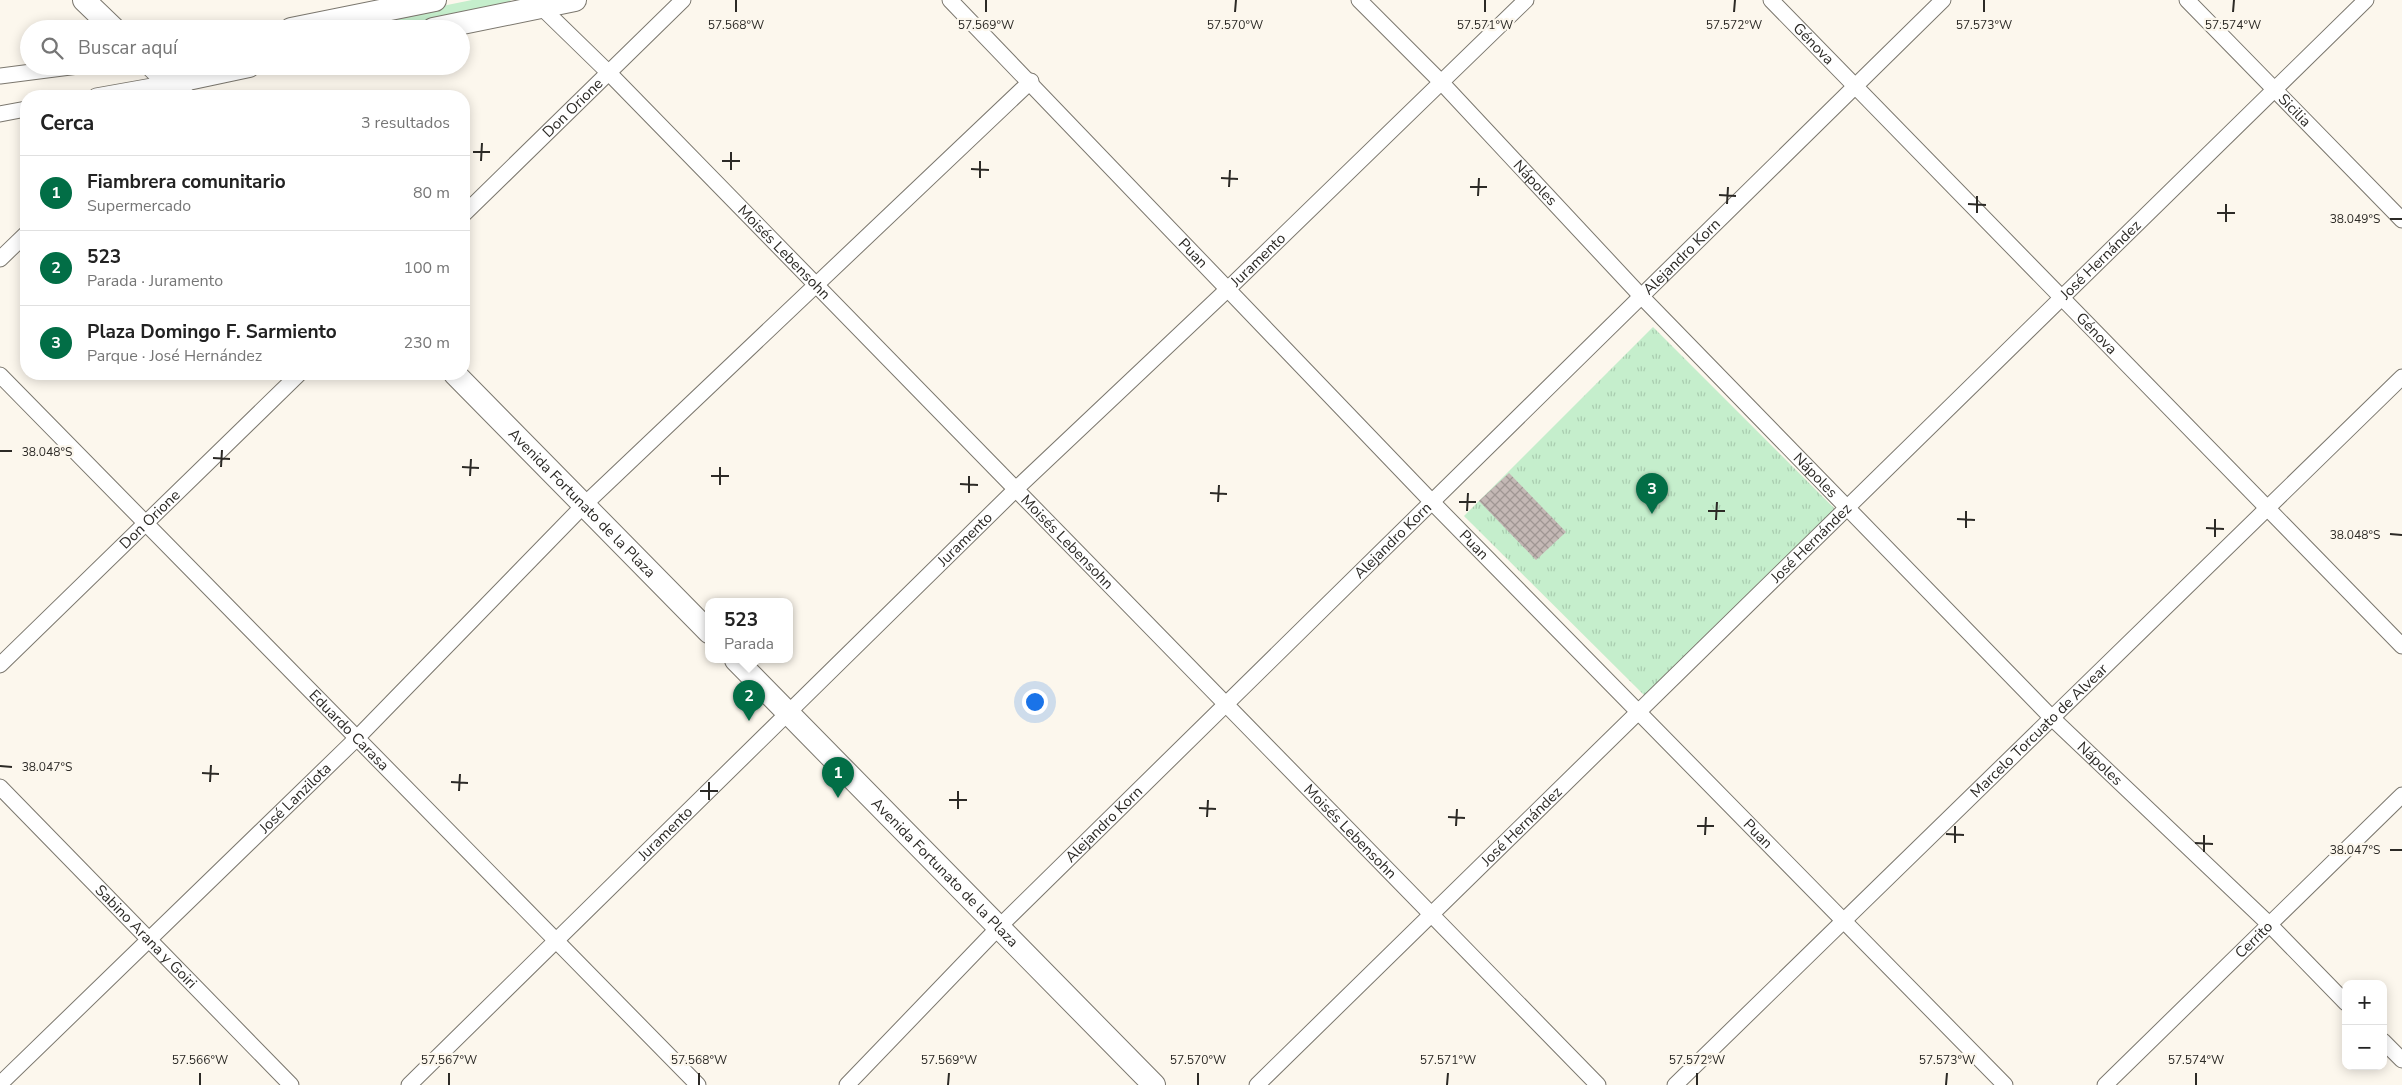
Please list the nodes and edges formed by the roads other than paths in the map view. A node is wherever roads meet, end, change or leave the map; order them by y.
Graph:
1 (84, 0) edge
2 (435, 0) edge
3 (575, 0) edge
4 (683, 0) edge
5 (950, 0) edge
6 (1358, 0) edge
7 (1526, 0) edge
8 (1771, 0) edge
9 (1942, 0) edge
10 (2187, 0) edge
11 (2366, 0) edge
12 (537, 3) edge
13 (105, 20) edge
14 (336, 20) edge
15 (469, 20) edge
16 (20, 73) edge
17 (609, 73) junction
18 (159, 75) edge
19 (222, 75) edge
20 (0, 76) edge
21 (1031, 81) junction
22 (1442, 83) junction
23 (1855, 86) junction
24 (2274, 89) junction
25 (170, 90) edge
26 (177, 90) edge
27 (20, 110) edge
28 (0, 114) edge
29 (470, 208) edge
30 (2402, 220) edge
31 (20, 240) edge
32 (0, 260) edge
33 (815, 284) junction
34 (1229, 288) junction
35 (1641, 296) junction
36 (2062, 298) junction
37 (0, 374) edge
38 (2402, 377) edge
39 (293, 380) edge
40 (461, 380) edge
41 (1016, 489) junction
42 (1432, 502) junction
43 (584, 505) junction
44 (1847, 508) junction
45 (2267, 508) junction
46 (146, 522) junction
47 (705, 628) edge
48 (2402, 646) edge
49 (739, 663) edge
50 (0, 665) edge
51 (1226, 704) junction
52 (1638, 712) junction
53 (788, 713) junction
54 (2052, 718) junction
55 (357, 738) junction
56 (0, 787) edge
57 (2402, 795) edge
58 (1431, 914) junction
59 (1843, 921) junction
60 (2270, 925) junction
61 (1000, 926) junction
62 (149, 940) junction
63 (556, 940) junction
64 (2342, 998) edge
65 (2387, 1045) edge
66 (2402, 1060) edge
67 (0, 1084) edge
68 (291, 1085) edge
69 (409, 1085) edge
70 (698, 1085) edge
71 (848, 1085) edge
72 (1154, 1085) edge
73 (1256, 1085) edge
74 (1598, 1085) edge
75 (1674, 1085) edge
76 (2005, 1085) edge
77 (2105, 1085) edge

1 - 13 main road
2 - 14 main road
3 - 12 main road
4 - 17 street, Don Orione
5 - 21 street, Puan
6 - 22 street, Nápoles
7 - 22 street, Juramento
8 - 23 street, Génova
9 - 23 street, Alejandro Korn
10 - 24 street, Sicilia
11 - 24 street, José Hernández
12 - 15 main road
12 - 17 street, Moisés Lebensohn
16 - 20 street
17 - 29 street, Don Orione
17 - 33 street, Moisés Lebensohn
18 - 25 main road
19 - 26 main road
21 - 33 street, José Lanzilota
21 - 34 street, Puan
22 - 34 street, Juramento
22 - 35 street, Nápoles
23 - 35 street, Alejandro Korn
23 - 36 street, Génova
24 - 30 street, Sicilia
24 - 36 street, José Hernández
27 - 28 street
31 - 32 street
33 - 41 street, Moisés Lebensohn
33 - 43 street, José Lanzilota
34 - 41 street, Juramento
34 - 42 street, Puan
35 - 42 street, Alejandro Korn
35 - 44 street, Nápoles
36 - 44 street, José Hernández
36 - 45 street, Génova
37 - 46 street, Eduardo Carasa
38 - 45 street, Marcelo Torcuato de Alvear
39 - 46 street, Don Orione
40 - 43 main road, Avenida Fortunato de la Plaza
41 - 51 street, Moisés Lebensohn
41 - 53 street, Juramento
42 - 51 street, Alejandro Korn
42 - 52 street, Puan
43 - 47 main road, Avenida Fortunato de la Plaza
43 - 55 street, José Lanzilota
44 - 52 street, José Hernández
44 - 54 street, Nápoles
45 - 48 street, Génova
45 - 54 street, Marcelo Torcuato de Alvear
46 - 50 street, Don Orione
46 - 55 street, Eduardo Carasa
49 - 53 main road, Avenida Fortunato de la Plaza
51 - 58 street, Moisés Lebensohn
51 - 61 street, Alejandro Korn
52 - 58 street, José Hernández
52 - 59 street, Puan
53 - 61 main road, Avenida Fortunato de la Plaza
53 - 63 street, Juramento
54 - 59 street, Marcelo Torcuato de Alvear
54 - 60 street, Nápoles
55 - 62 street, José Lanzilota
55 - 63 street, Eduardo Carasa
56 - 62 street, Sabino Arana y Goiri
57 - 60 street, Cerrito
58 - 73 street, José Hernández
58 - 74 street, Moisés Lebensohn
59 - 75 street, Marcelo Torcuato de Alvear
59 - 76 street, Puan
60 - 64 street, Nápoles
60 - 77 street, Cerrito
61 - 71 street, Alejandro Korn
61 - 72 main road, Avenida Fortunato de la Plaza
62 - 67 street, José Lanzilota
62 - 68 street, Sabino Arana y Goiri
63 - 69 street, Juramento
63 - 70 street, Eduardo Carasa
65 - 66 street

